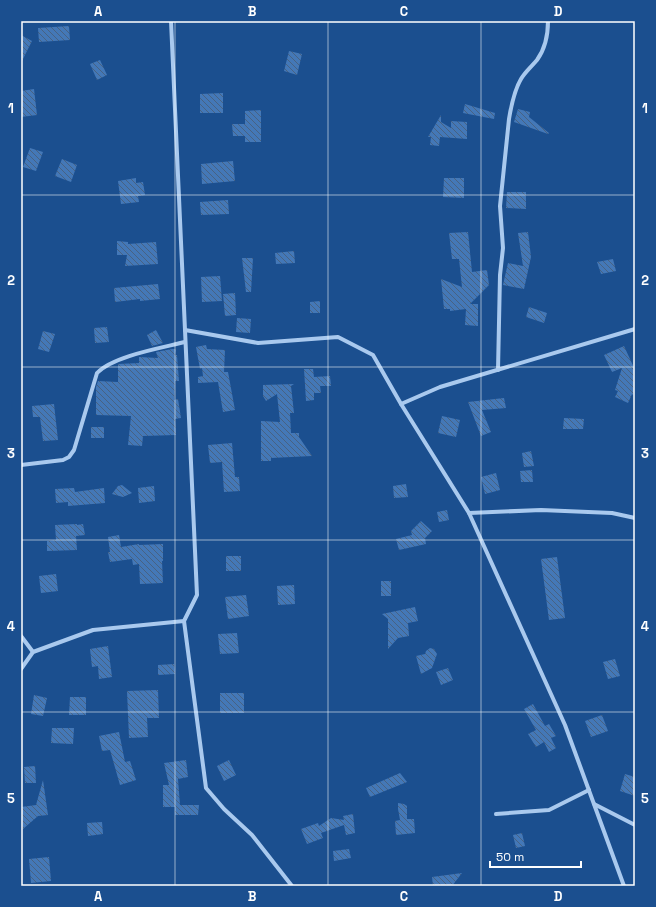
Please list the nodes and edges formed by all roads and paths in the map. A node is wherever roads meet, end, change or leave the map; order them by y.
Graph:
1 (171, 21) edge
2 (548, 21) edge
3 (635, 328) edge
4 (185, 330) junction
5 (185, 342) junction
6 (498, 370) junction
7 (401, 404) junction
8 (21, 465) edge
9 (469, 513) junction
10 (635, 518) edge
11 (184, 621) junction
12 (21, 636) edge
13 (33, 652) junction
14 (21, 669) edge
15 (589, 790) junction
16 (594, 804) junction
17 (496, 814) dead end
18 (635, 825) edge
19 (292, 886) edge
20 (624, 886) edge

1 - 4 street
2 - 6 street
3 - 6 street
4 - 5 street
4 - 7 street
5 - 8 street
5 - 11 street
6 - 7 street
7 - 9 street
9 - 10 street
9 - 15 street
11 - 13 street
11 - 19 street
12 - 13 street
13 - 14 street
15 - 16 street
15 - 17 street
16 - 18 street
16 - 20 street

